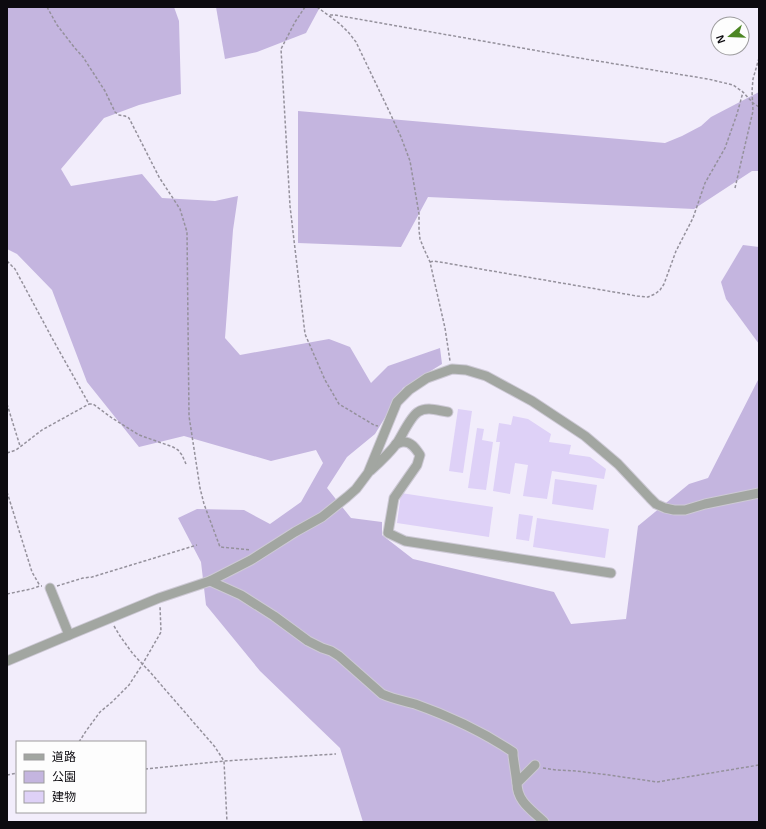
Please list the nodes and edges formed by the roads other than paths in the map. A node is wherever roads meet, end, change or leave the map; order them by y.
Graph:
1 (448, 412) dead end
2 (396, 444) junction
3 (368, 473) junction
4 (759, 493) edge
5 (611, 574) dead end
6 (210, 581) junction
7 (50, 588) road end
8 (69, 635) junction
9 (7, 661) edge
10 (535, 765) road end
11 (517, 783) junction
12 (544, 822) edge

1 - 2 street
2 - 3 street
2 - 5 street
3 - 4 street
3 - 6 street
6 - 8 street
6 - 11 street
7 - 8 street
8 - 9 street
10 - 11 street
11 - 12 street

